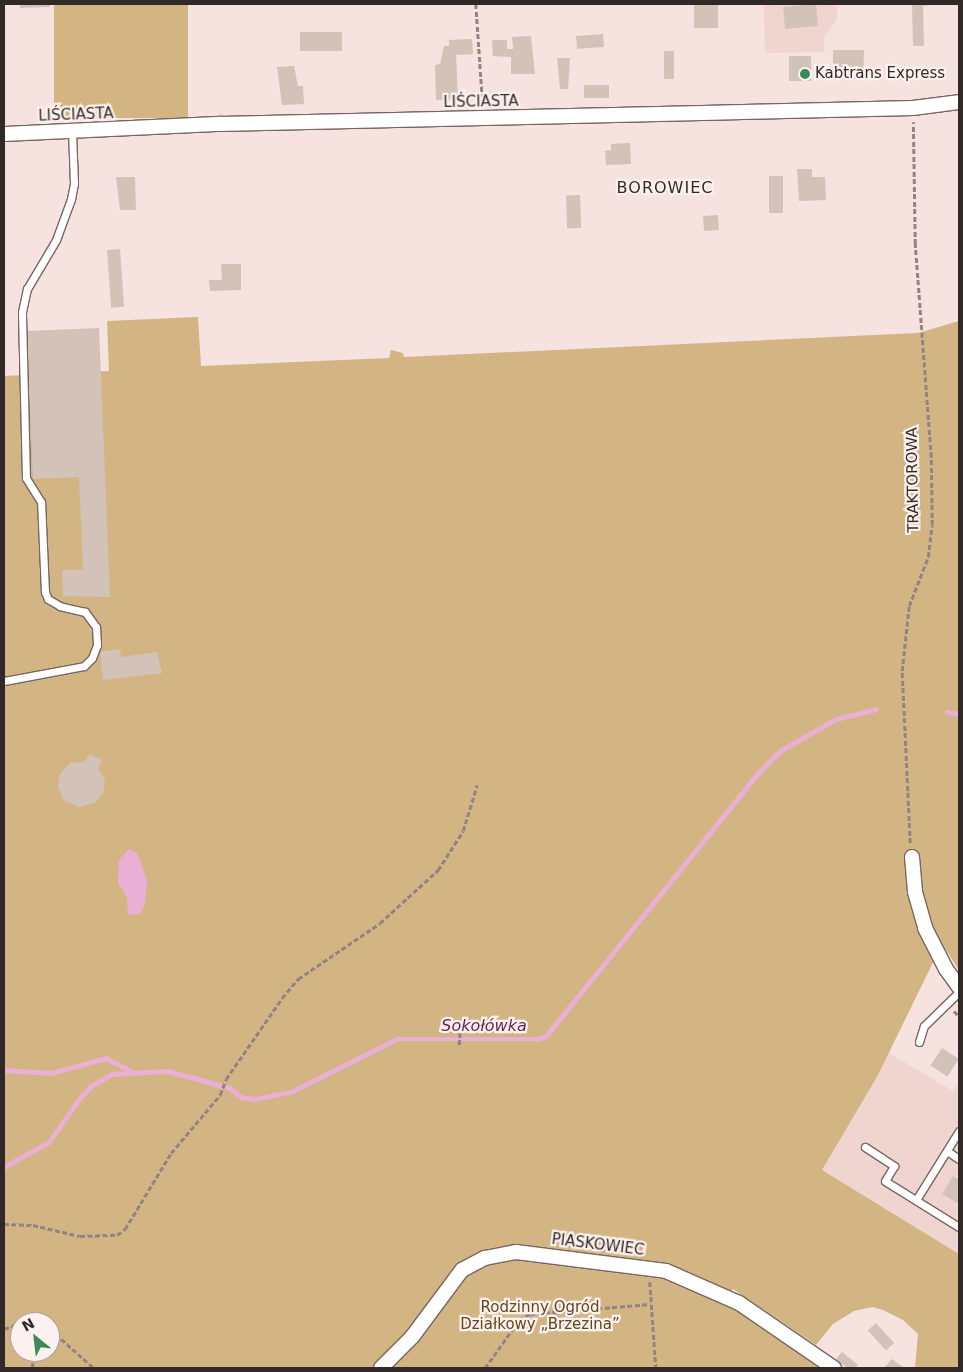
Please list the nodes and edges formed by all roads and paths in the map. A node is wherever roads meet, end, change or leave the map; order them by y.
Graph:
1 (476, 4) edge
2 (959, 102) edge
3 (484, 118) junction
4 (72, 131) junction
5 (4, 134) edge
6 (911, 137) dead end
7 (4, 681) edge
8 (477, 785) dead end
9 (912, 857) joint
10 (959, 987) edge
11 (959, 992) edge
12 (460, 1030) dead end
13 (919, 1042) dead end
14 (459, 1046) dead end
15 (959, 1131) edge
16 (865, 1147) dead end
17 (947, 1152) junction
18 (959, 1159) edge
19 (916, 1200) junction
20 (4, 1224) edge
21 (959, 1227) edge
22 (649, 1277) dead end
23 (651, 1304) junction
24 (60, 1338) edge
25 (94, 1368) edge
26 (381, 1368) edge
27 (485, 1368) edge
28 (656, 1368) edge
29 (834, 1368) edge

1 - 3 path
2 - 3 street, LIŚCIASTA
3 - 4 street, LIŚCIASTA
4 - 5 street, LIŚCIASTA
4 - 7 lane
6 - 9 path, TRAKTOROWA
8 - 20 path
9 - 10 street
11 - 13 lane
12 - 14 path
15 - 17 lane
16 - 19 lane
17 - 18 lane
17 - 19 lane
19 - 21 lane
22 - 23 path
23 - 27 path
23 - 28 path
24 - 25 path
26 - 29 street, PIASKOWIEC

